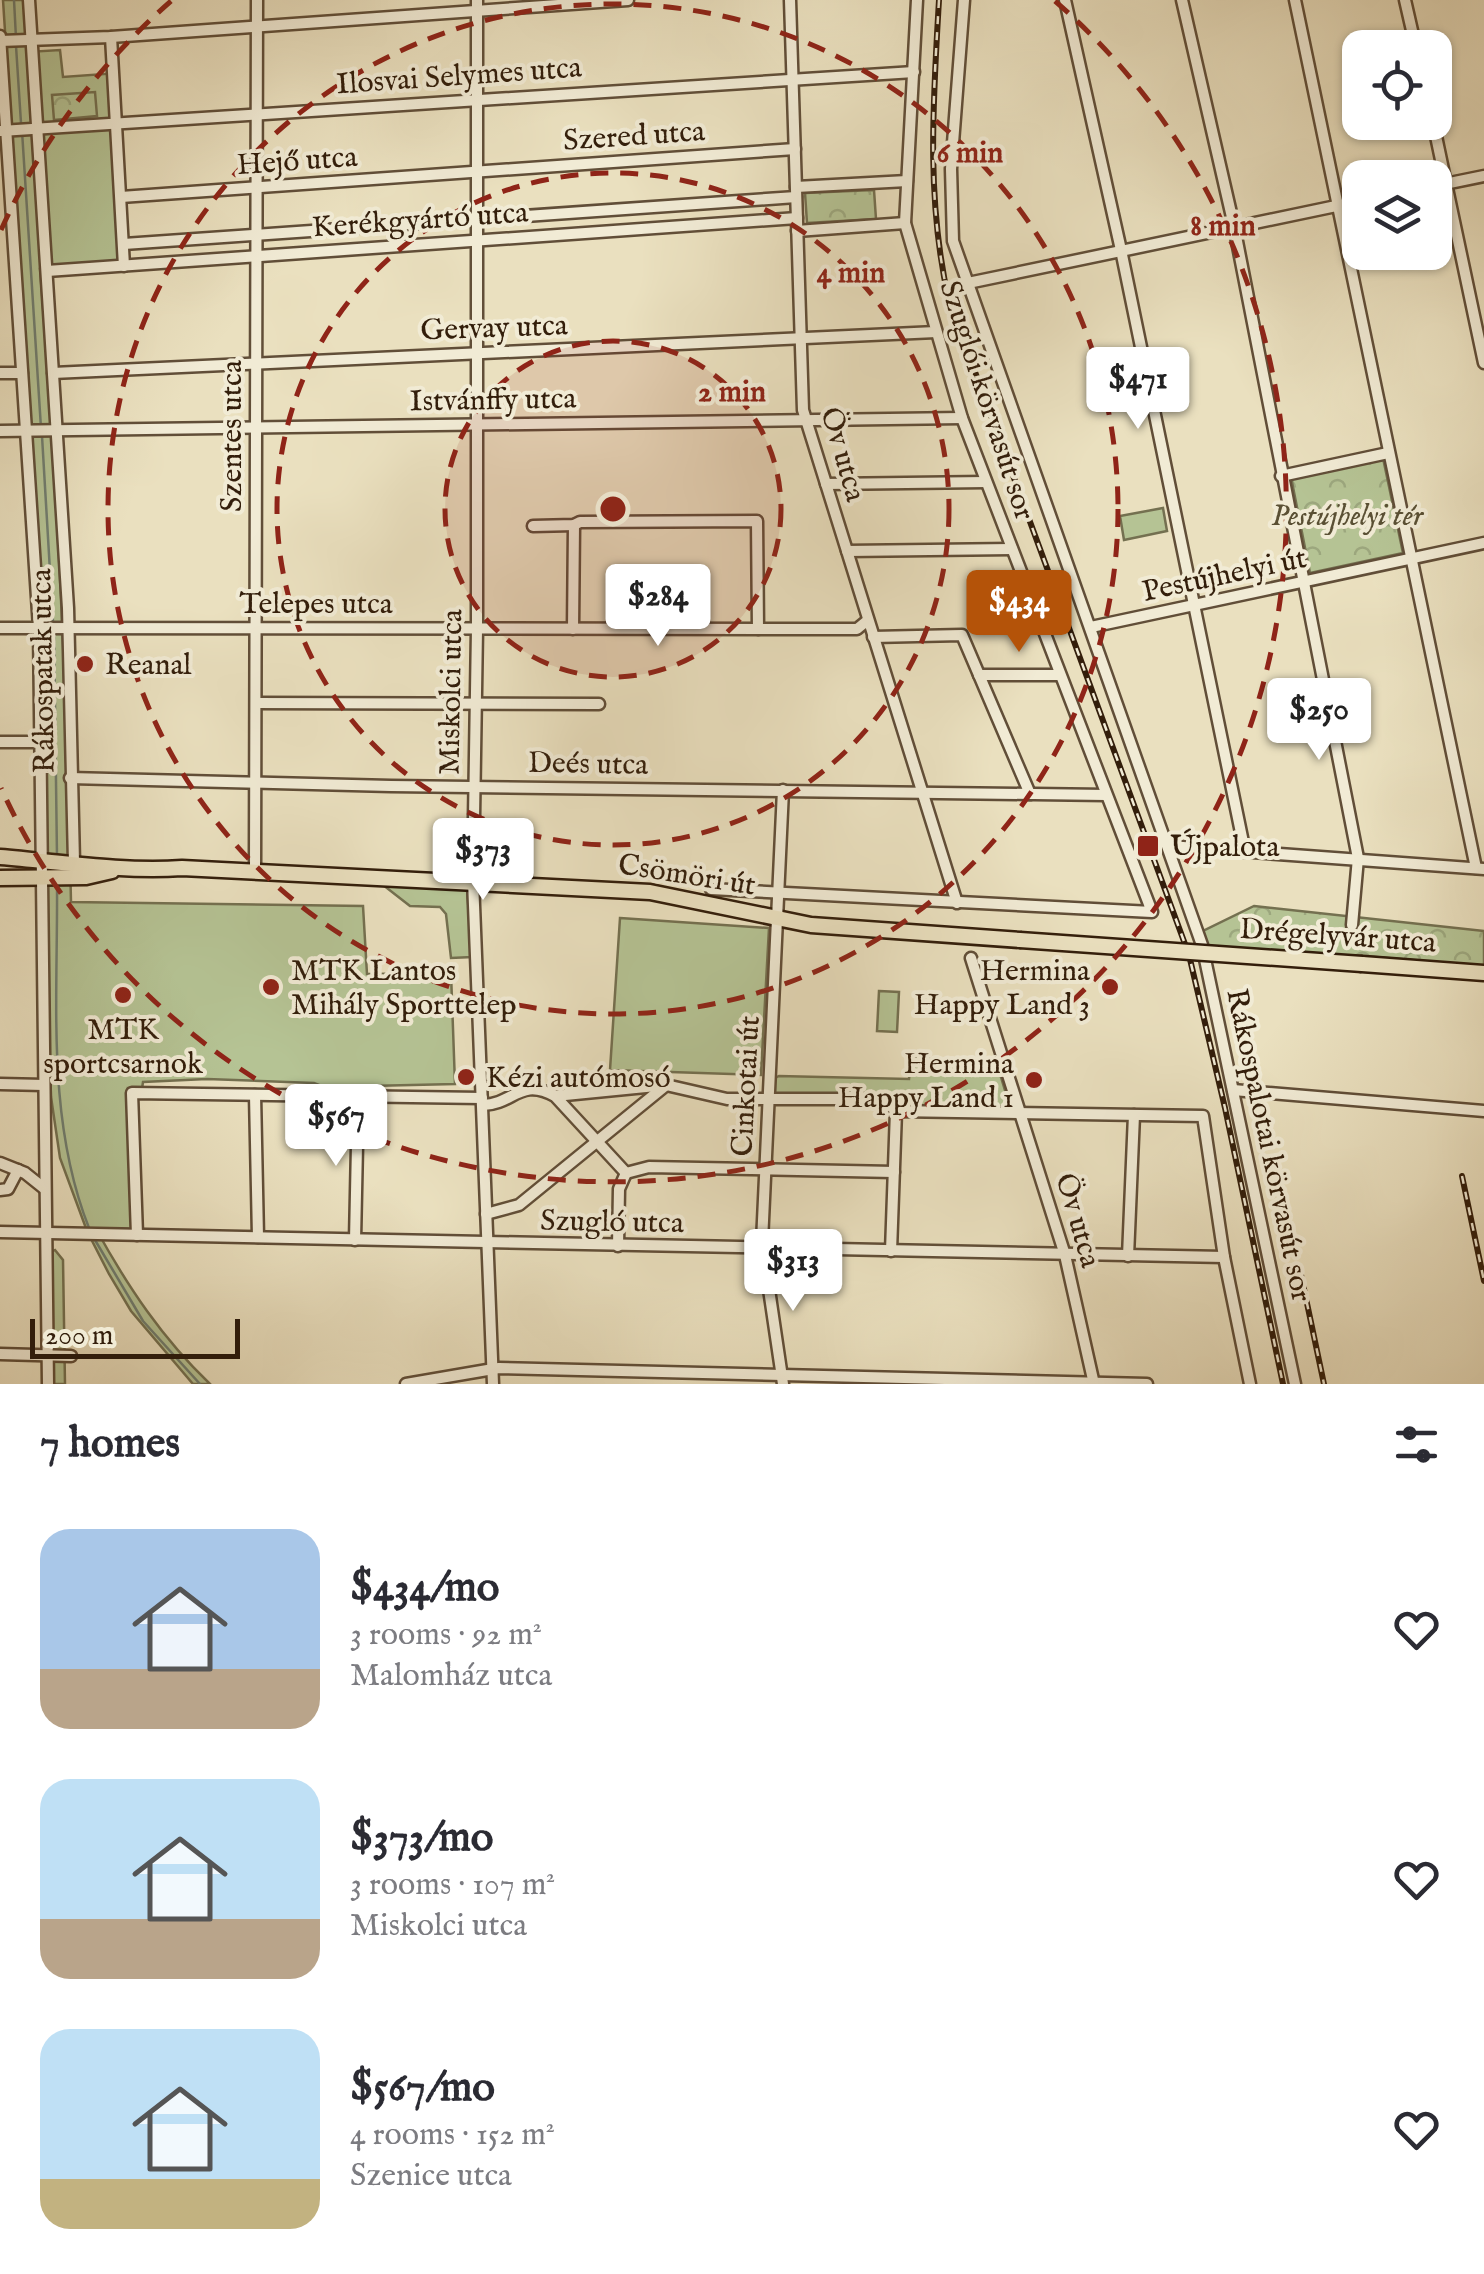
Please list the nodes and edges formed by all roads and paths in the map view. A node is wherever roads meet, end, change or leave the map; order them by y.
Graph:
1 (29, 0) edge
2 (257, 0) edge
3 (628, 0) edge
4 (790, 0) edge
5 (918, 0) edge
6 (964, 0) edge
7 (1065, 0) edge
8 (1182, 0) edge
9 (1295, 0) edge
10 (1405, 0) edge
11 (476, 5) edge
12 (257, 27) junction
13 (1412, 30) edge
14 (111, 38) junction
15 (2, 39) edge
16 (28, 39) junction
17 (914, 72) junction
18 (793, 79) junction
19 (477, 99) junction
20 (256, 114) junction
21 (116, 123) junction
22 (36, 129) junction
23 (6, 131) edge
24 (795, 149) junction
25 (476, 172) junction
26 (1484, 176) edge
27 (907, 181) junction
28 (1452, 183) edge
29 (256, 189) junction
30 (796, 192) junction
31 (121, 197) junction
32 (1342, 205) edge
33 (1336, 206) junction
34 (477, 220) junction
35 (797, 224) junction
36 (905, 224) junction
37 (1234, 226) junction
38 (1452, 231) edge
39 (256, 234) junction
40 (476, 241) junction
41 (124, 244) junction
42 (1121, 250) junction
43 (256, 256) junction
44 (13, 257) junction
45 (0, 258) edge
46 (124, 266) junction
47 (47, 271) junction
48 (14, 276) junction
49 (0, 277) edge
50 (968, 283) junction
51 (936, 332) junction
52 (801, 340) junction
53 (476, 353) junction
54 (256, 362) junction
55 (1484, 363) edge
56 (22, 372) junction
57 (53, 373) junction
58 (0, 374) edge
59 (962, 418) junction
60 (806, 420) junction
61 (477, 424) junction
62 (256, 428) junction
63 (24, 430) junction
64 (0, 431) edge
65 (57, 431) junction
66 (1388, 453) junction
67 (1281, 476) junction
68 (986, 482) junction
69 (826, 484) junction
70 (574, 525) junction
71 (533, 526) dead end
72 (1484, 543) edge
73 (1012, 549) junction
74 (847, 551) junction
75 (1410, 559) junction
76 (1303, 582) junction
77 (1194, 607) junction
78 (868, 620) junction
79 (1091, 627) junction
80 (0, 628) edge
81 (42, 628) junction
82 (65, 628) junction
83 (256, 628) junction
84 (573, 628) junction
85 (476, 629) junction
86 (758, 629) junction
87 (873, 637) junction
88 (1060, 674) junction
89 (978, 675) junction
90 (256, 703) junction
91 (476, 704) junction
92 (599, 704) dead end
93 (0, 742) edge
94 (40, 742) junction
95 (70, 778) junction
96 (255, 783) junction
97 (474, 787) junction
98 (783, 790) junction
99 (922, 794) junction
100 (1030, 794) junction
101 (1106, 794) junction
102 (1169, 846) junction
103 (1245, 852) junction
104 (0, 857) edge
105 (1358, 858) junction
106 (43, 861) junction
107 (72, 867) junction
108 (1480, 868) edge
109 (255, 873) junction
110 (40, 877) junction
111 (0, 878) edge
112 (473, 880) junction
113 (711, 890) dead end
114 (779, 895) junction
115 (957, 903) junction
116 (1152, 912) joint
117 (778, 917) junction
118 (1352, 925) dead end
119 (1187, 952) joint
120 (971, 958) dead end
121 (1484, 973) edge
122 (0, 1084) edge
123 (44, 1085) junction
124 (666, 1085) junction
125 (1233, 1090) junction
126 (255, 1094) junction
127 (555, 1096) junction
128 (358, 1098) junction
129 (770, 1099) junction
130 (482, 1101) junction
131 (1484, 1110) edge
132 (896, 1111) junction
133 (1020, 1114) junction
134 (1134, 1115) junction
135 (595, 1140) junction
136 (45, 1160) junction
137 (0, 1163) edge
138 (766, 1170) junction
139 (22, 1172) junction
140 (894, 1172) junction
141 (626, 1174) junction
142 (46, 1188) junction
143 (0, 1190) edge
144 (486, 1214) junction
145 (0, 1232) edge
146 (46, 1234) junction
147 (138, 1235) junction
148 (258, 1237) junction
149 (355, 1240) junction
150 (488, 1243) junction
151 (618, 1246) junction
152 (763, 1250) junction
153 (891, 1251) junction
154 (1065, 1255) junction
155 (1128, 1256) junction
156 (1224, 1258) junction
157 (0, 1354) edge
158 (48, 1355) junction
159 (72, 1356) dead end
160 (492, 1368) junction
161 (782, 1380) edge
162 (1094, 1383) edge
163 (48, 1384) edge
164 (406, 1384) edge
165 (493, 1384) edge
166 (1146, 1384) edge
167 (1250, 1384) edge
168 (1295, 1384) edge

1 - 16 street, Rákospatak utca
2 - 12 street, Szentes utca
3 - 11 street
4 - 18 street, Öv utca
5 - 17 street, Szuglói körvasút sor
6 - 50 street, Rákospalotai körvasút sor
7 - 42 street
8 - 37 street
9 - 33 street
10 - 13 street
11 - 12 street
11 - 19 street, Miskolci utca
12 - 14 street
12 - 20 street, Szentes utca
14 - 16 street
14 - 21 street
15 - 16 street
15 - 23 street, Rákospatak utca
16 - 22 street, Rákospatak utca
17 - 18 street, Ilosvai Selymes utca
17 - 27 street, Szuglói körvasút sor
18 - 19 street, Ilosvai Selymes utca
18 - 24 street, Öv utca
19 - 20 street, Ilosvai Selymes utca
19 - 25 street, Miskolci utca
20 - 21 street, Ilosvai Selymes utca
20 - 29 street, Szentes utca
21 - 22 street, Ilosvai Selymes utca
21 - 31 street
22 - 23 street, Ilosvai Selymes utca
22 - 47 street, Rákospatak utca
23 - 44 street, Rákospatak utca
24 - 25 street, Szered utca
24 - 30 street, Öv utca
25 - 29 street, Hejő utca
25 - 34 street, Miskolci utca
26 - 28 street
27 - 30 street, Kerékgyártó utca
27 - 36 street, Szuglói körvasút sor
29 - 31 street, Hejő utca
29 - 39 street, Szentes utca
30 - 34 street, Kerékgyártó utca
30 - 35 street, Öv utca
31 - 41 street
32 - 33 street
33 - 37 street
33 - 66 street
34 - 39 street, Kerékgyártó utca
34 - 40 street, Miskolci utca
35 - 36 street, Kerékgyártó utca
35 - 40 street, Kerékgyártó utca
35 - 52 street, Öv utca
36 - 51 street, Szuglói körvasút sor
37 - 42 street
37 - 67 street
38 - 55 street
39 - 41 street, Kerékgyártó utca
39 - 43 street, Szentes utca
40 - 43 street, Kerékgyártó utca
40 - 53 street, Miskolci utca
41 - 46 street
42 - 50 street
42 - 77 street
43 - 46 street, Kerékgyártó utca
43 - 54 street, Szentes utca
44 - 45 street
44 - 48 street, Rákospatak utca
46 - 47 street, Kerékgyártó utca
47 - 57 street, Rákospatak utca
48 - 49 street
48 - 56 street, Rákospatak utca
50 - 79 street, Rákospalotai körvasút sor
51 - 52 street, Gervay utca
51 - 59 street, Szuglói körvasút sor
52 - 53 street, Gervay utca
52 - 60 street, Öv utca
53 - 54 street, Gervay utca
53 - 61 street, Miskolci utca
54 - 57 street, Gervay utca
54 - 62 street, Szentes utca
56 - 58 street
56 - 63 street, Rákospatak utca
57 - 65 street, Rákospatak utca
59 - 60 street, Istvánffy utca
59 - 68 street, Szuglói körvasút sor
60 - 61 street, Istvánffy utca
60 - 69 street, Öv utca
61 - 62 street, Istvánffy utca
61 - 85 street, Miskolci utca
62 - 65 street, Istvánffy utca
62 - 83 street, Szentes utca
63 - 64 street, Istvánffy utca
63 - 65 street, Istvánffy utca
63 - 81 street, Rákospatak utca
65 - 82 street, Rákospatak utca
66 - 67 street
66 - 75 street
67 - 76 street
68 - 69 street
68 - 73 street, Szuglói körvasút sor
69 - 74 street, Öv utca
70 - 71 street
70 - 84 street
70 - 86 street
72 - 75 street, Pestújhelyi út
73 - 74 street
73 - 88 street, Szuglói körvasút sor
74 - 78 street, Öv utca
75 - 76 street, Pestújhelyi út
75 - 108 street
76 - 77 street, Pestújhelyi út
76 - 105 street
77 - 79 street, Pestújhelyi út
77 - 103 street
78 - 86 street, Telepes utca
78 - 87 street, Öv utca
79 - 102 street, Rákospalotai körvasút sor
80 - 81 street, Telepes utca
81 - 82 street, Telepes utca
81 - 94 street, Rákospatak utca
82 - 83 street, Telepes utca
82 - 95 street, Rákospatak utca
83 - 85 street, Telepes utca
83 - 90 street, Szentes utca
84 - 85 street, Telepes utca
84 - 86 street, Telepes utca
85 - 91 street, Miskolci utca
87 - 89 street
87 - 99 street, Öv utca
88 - 89 street
88 - 101 street, Szuglói körvasút sor
89 - 100 street
90 - 91 street
90 - 96 street, Szentes utca
91 - 92 street
91 - 97 street, Miskolci utca
93 - 94 street
94 - 106 street, Rákospatak utca
95 - 96 street, Deés utca
95 - 107 street, Rákospatak utca
96 - 97 street, Deés utca
96 - 109 street, Szentes utca
97 - 98 street, Deés utca
97 - 112 street, Miskolci utca
98 - 99 street, Deés utca
98 - 114 street, Cinkotai út
99 - 100 street, Deés utca
99 - 115 street, Öv utca
100 - 101 street, Deés utca
101 - 116 street, Szuglói körvasút sor
102 - 103 street
102 - 125 street, Rákospalotai körvasút sor
103 - 105 street
104 - 106 main road, Csömöri út
105 - 108 street
105 - 118 street
106 - 107 main road, Csömöri út
106 - 110 street, Rákospatak utca
107 - 109 main road, Csömöri út
107 - 110 main road, Csömöri út
109 - 112 main road, Csömöri út
110 - 111 main road, Csömöri út
110 - 123 street, Rákospatak utca
112 - 117 main road, Csömöri út
112 - 130 street, Miskolci utca
113 - 114 street, Csömöri út
114 - 115 street, Csömöri út
114 - 117 street, Cinkotai út
115 - 116 street, Csömöri út
117 - 119 main road, Csömöri út, bridge
117 - 129 street, Cinkotai út
119 - 121 main road, Drégelyvár utca, bridge
120 - 133 street, Öv utca
122 - 123 street
123 - 136 street, Rákospatak utca
124 - 127 street
124 - 129 street
124 - 135 street
125 - 131 street
125 - 168 street, Rákospalotai körvasút sor
126 - 128 street
126 - 147 street
126 - 148 street
127 - 130 street
127 - 135 street
128 - 130 street
128 - 149 street
129 - 132 street
129 - 138 street, Cinkotai út
130 - 144 street, Miskolci utca
132 - 133 street
132 - 140 street
133 - 134 street
133 - 154 street, Öv utca
134 - 155 street
134 - 156 street
135 - 141 street
135 - 144 street
136 - 139 street
136 - 142 street, Rákospatak utca
137 - 139 street
138 - 140 street
138 - 141 street
138 - 152 street, Cinkotai út
139 - 142 street
139 - 143 street
140 - 153 street
141 - 151 street
142 - 146 street, Rákospatak utca
144 - 150 street, Miskolci utca
145 - 146 street, Szugló utca
146 - 147 street, Szugló utca
146 - 158 street, Rákospatak utca
147 - 148 street, Szugló utca
148 - 149 street, Szugló utca
149 - 150 street, Szugló utca
150 - 151 street, Szugló utca
150 - 160 street, Miskolci utca
151 - 152 street, Szugló utca
152 - 153 street, Szugló utca
152 - 161 street, Cinkotai út
153 - 154 street, Szugló utca
154 - 155 street, Szugló utca
154 - 162 street, Öv utca
155 - 156 street, Szugló utca
156 - 167 street
157 - 158 street
158 - 159 street
158 - 163 street, Rákospatak utca
160 - 161 street
160 - 164 street
160 - 165 street, Miskolci utca
161 - 162 street
162 - 166 street

